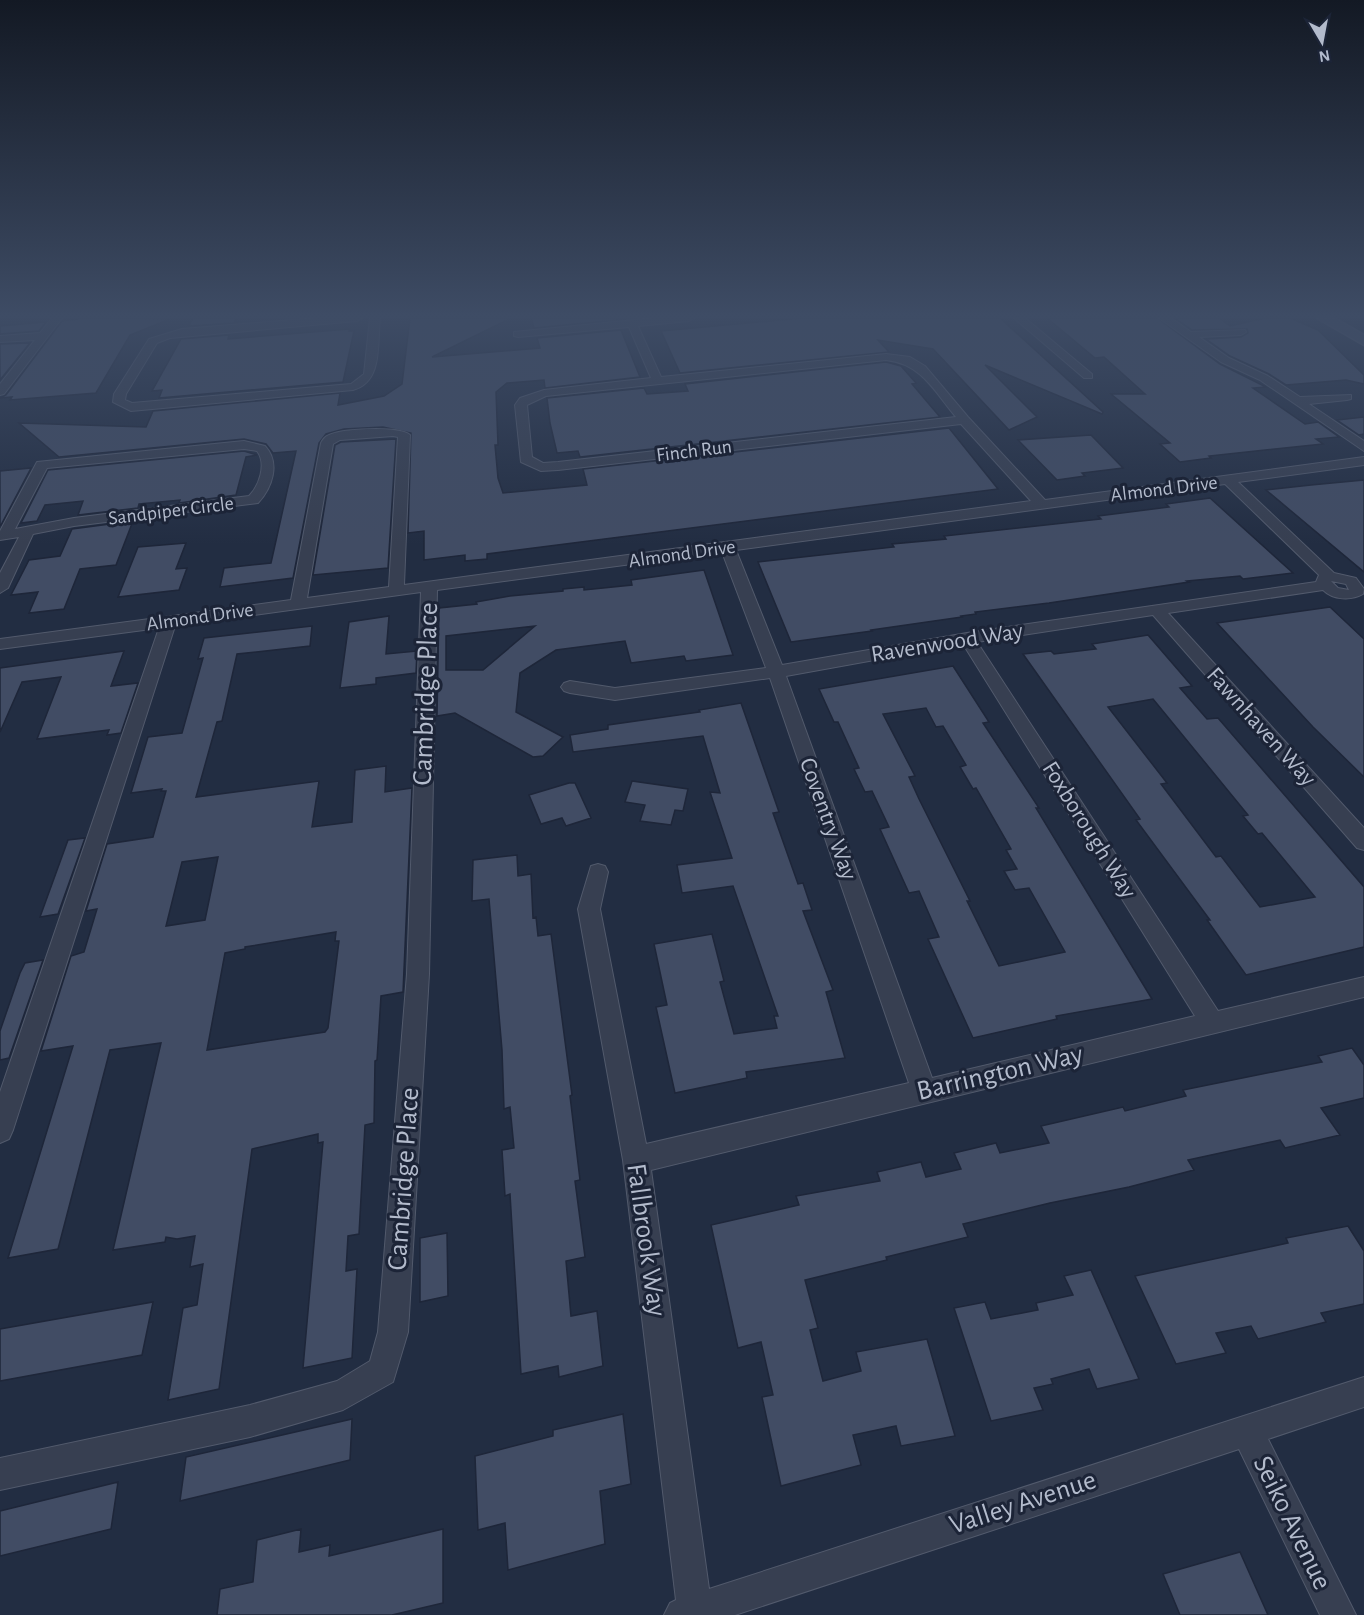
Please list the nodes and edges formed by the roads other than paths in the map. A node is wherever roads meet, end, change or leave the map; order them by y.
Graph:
1 (120, 393) edge
2 (284, 393) edge
3 (547, 393) edge
4 (942, 393) edge
5 (1287, 393) edge
6 (1347, 397) dead end
7 (1299, 401) junction
8 (964, 420) junction
9 (1364, 447) edge
10 (1364, 461) edge
11 (1230, 481) junction
12 (1042, 505) junction
13 (26, 531) junction
14 (3, 536) edge
15 (728, 548) junction
16 (1327, 581) junction
17 (1357, 587) edge
18 (0, 588) edge
19 (429, 588) junction
20 (396, 592) junction
21 (298, 604) junction
22 (1364, 606) edge
23 (1158, 611) junction
24 (169, 621) junction
25 (967, 638) junction
26 (0, 644) edge
27 (776, 672) junction
28 (570, 687) dead end
29 (1364, 842) edge
30 (598, 872) dead end
31 (1364, 987) edge
32 (1212, 1023) junction
33 (924, 1092) junction
34 (0, 1130) edge
35 (636, 1160) junction
36 (1364, 1392) edge
37 (1246, 1430) junction
38 (0, 1474) edge
39 (688, 1613) edge
40 (1338, 1615) edge

1 - 2 street
3 - 8 street, Finch Run
4 - 8 street
5 - 7 street
6 - 7 street
7 - 9 street
8 - 12 street
10 - 11 street, Almond Drive
11 - 12 street, Almond Drive
11 - 16 street
12 - 15 street, Almond Drive
13 - 14 street
13 - 14 street, Sandpiper Circle
13 - 18 street
15 - 19 street, Almond Drive
15 - 27 street, Coventry Way
16 - 17 street
16 - 23 street, Ravenwood Way
17 - 22 street
19 - 20 street, Almond Drive
19 - 38 street, Cambridge Place
20 - 21 street, Almond Drive
20 - 21 street
21 - 24 street, Almond Drive
23 - 25 street, Ravenwood Way
23 - 29 street, Fawnhaven Way
24 - 26 street, Almond Drive
24 - 34 street
25 - 27 street, Ravenwood Way
25 - 32 street, Foxborough Way
27 - 28 street, Ravenwood Way
27 - 33 street, Coventry Way
30 - 35 street, Fallbrook Way
31 - 32 street, Barrington Way
32 - 33 street, Barrington Way
33 - 35 street, Barrington Way
35 - 39 street, Fallbrook Way
36 - 37 street, Valley Avenue
37 - 39 street, Valley Avenue
37 - 40 street, Seiko Avenue

